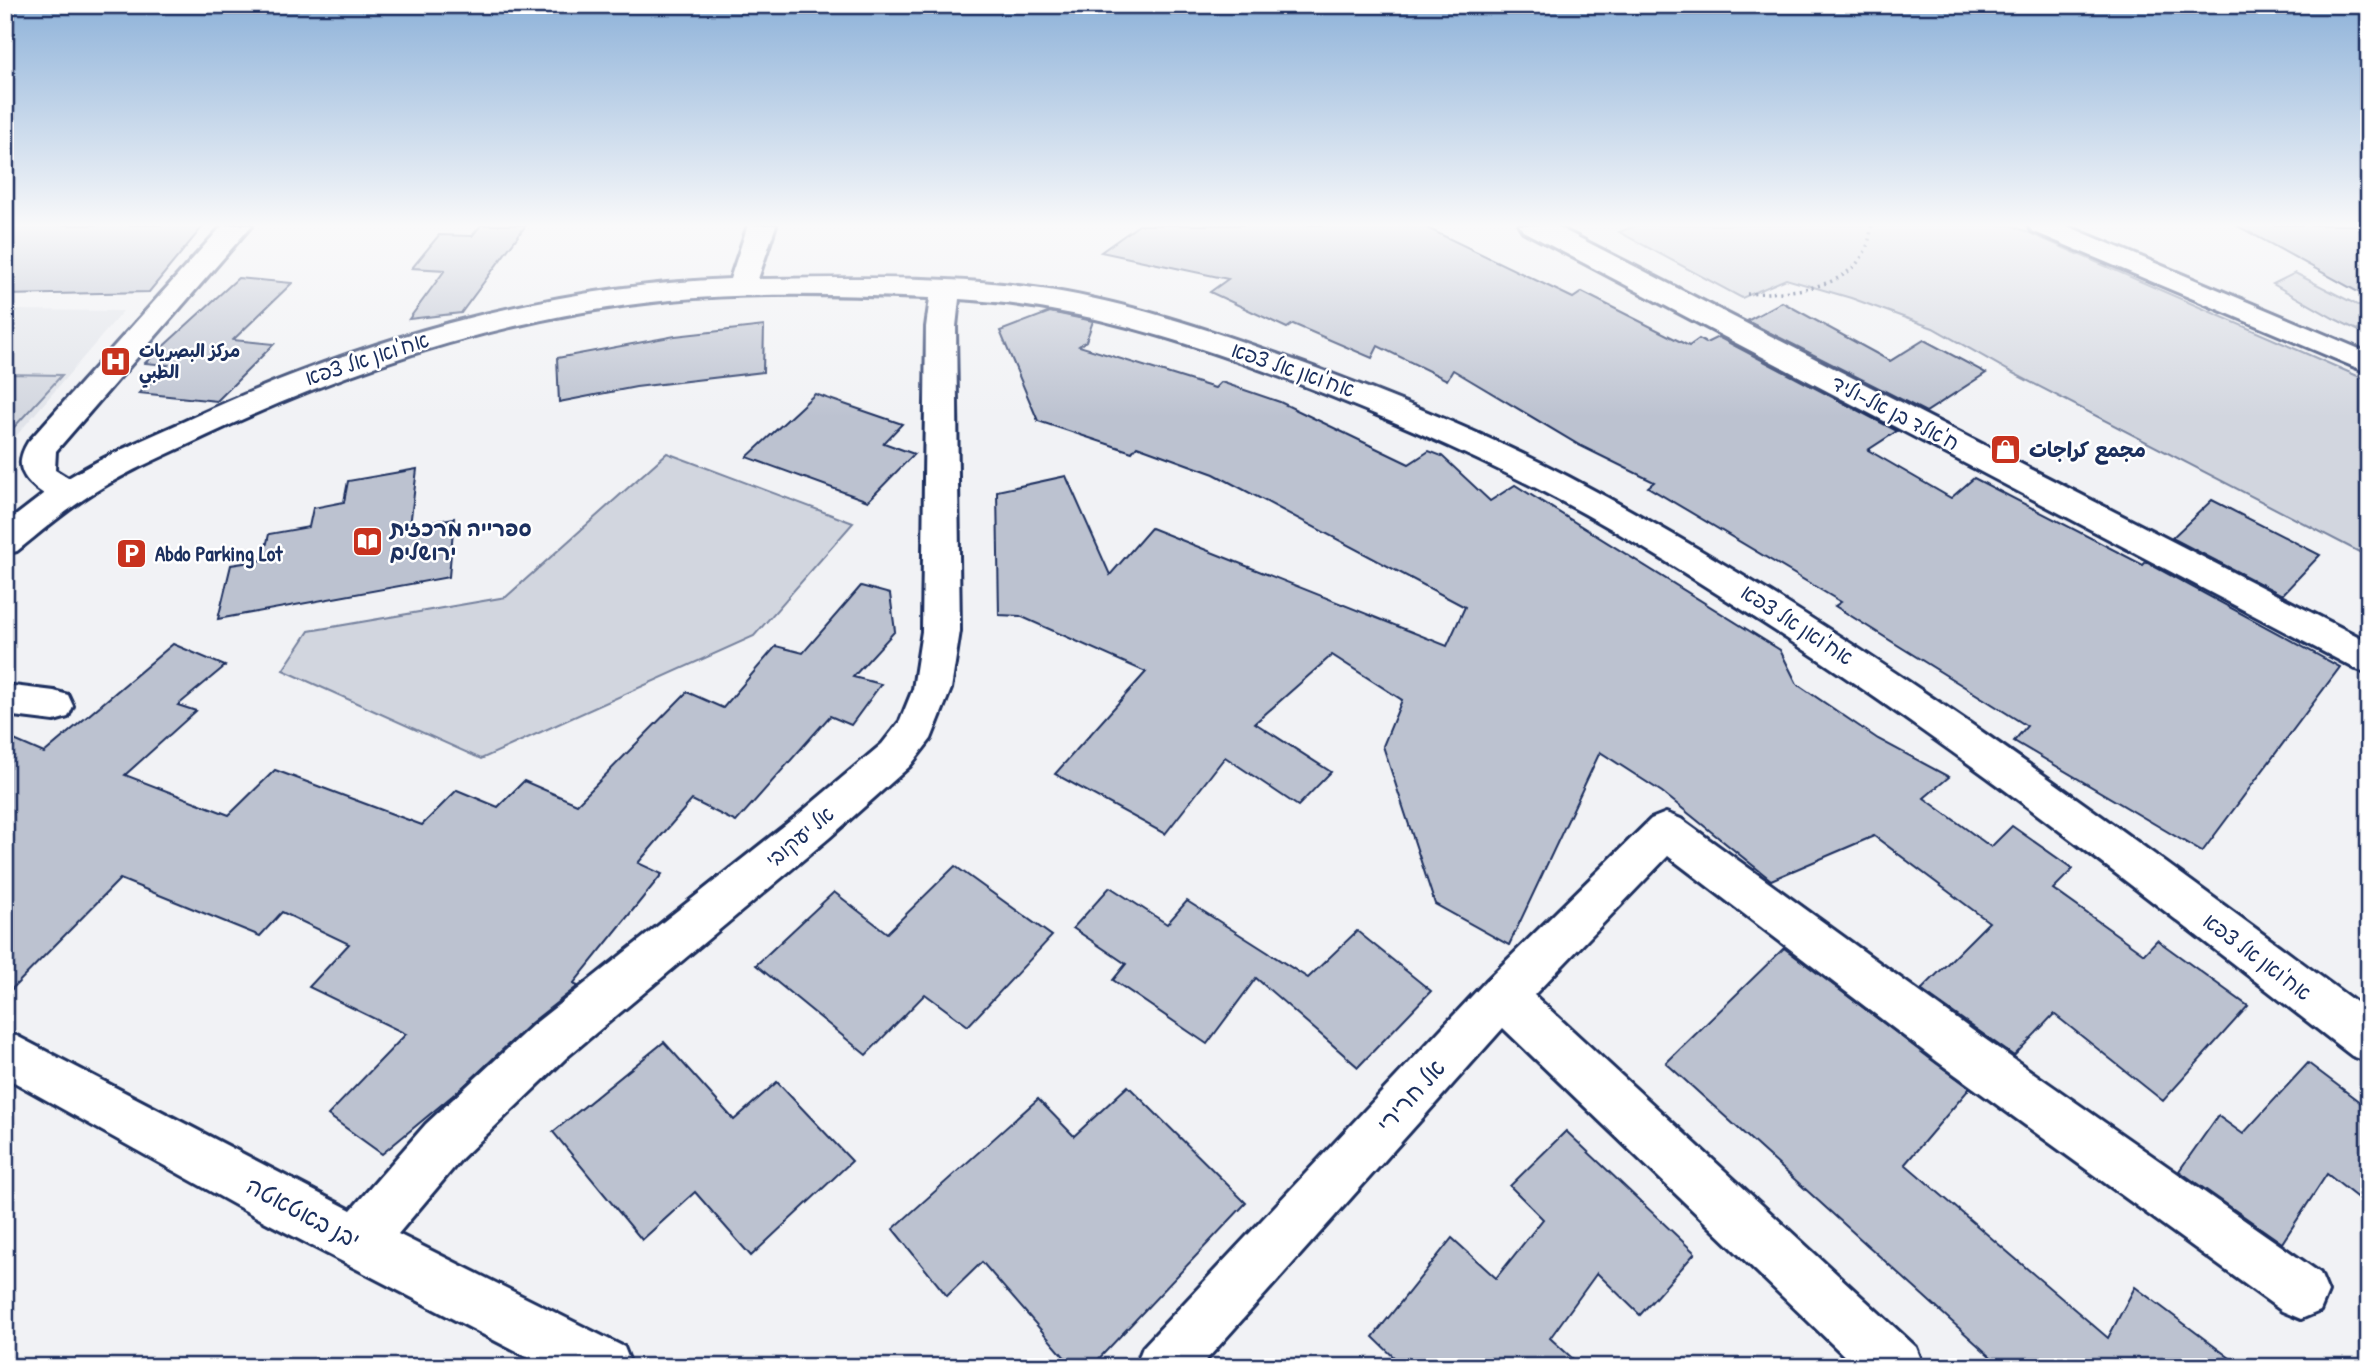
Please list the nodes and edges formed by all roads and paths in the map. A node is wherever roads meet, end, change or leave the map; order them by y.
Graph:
1 (181, 289) edge
2 (740, 289) edge
3 (925, 289) edge
4 (1655, 289) edge
5 (1804, 289) edge
6 (2193, 289) edge
7 (946, 290) junction
8 (1676, 300) junction
9 (2369, 364) edge
10 (68, 494) junction
11 (5, 542) edge
12 (2369, 659) edge
13 (5, 700) edge
14 (54, 706) dead end
15 (1502, 996) junction
16 (2369, 1040) edge
17 (5, 1052) edge
18 (358, 1242) junction
19 (2301, 1292) dead end
20 (604, 1367) edge
21 (1163, 1367) edge
22 (1896, 1367) edge

1 - 10 street
2 - 10 street, אח'ואן אל צפא
3 - 7 street, אח'ואן אל צפא
4 - 8 street, ח'אלד בן אל-וליד
5 - 8 path
6 - 9 street
7 - 16 street, אח'ואן אל צפא
7 - 18 street, אל יעקובי
8 - 12 street, ח'אלד בן אל-וליד
10 - 11 street, אח'ואן אל צפא
13 - 14 street
15 - 19 street, אל חרירי
15 - 21 street, אל חרירי
15 - 22 street
17 - 18 street, יבנ באטאטה
18 - 20 street, יבנ באטאטה

